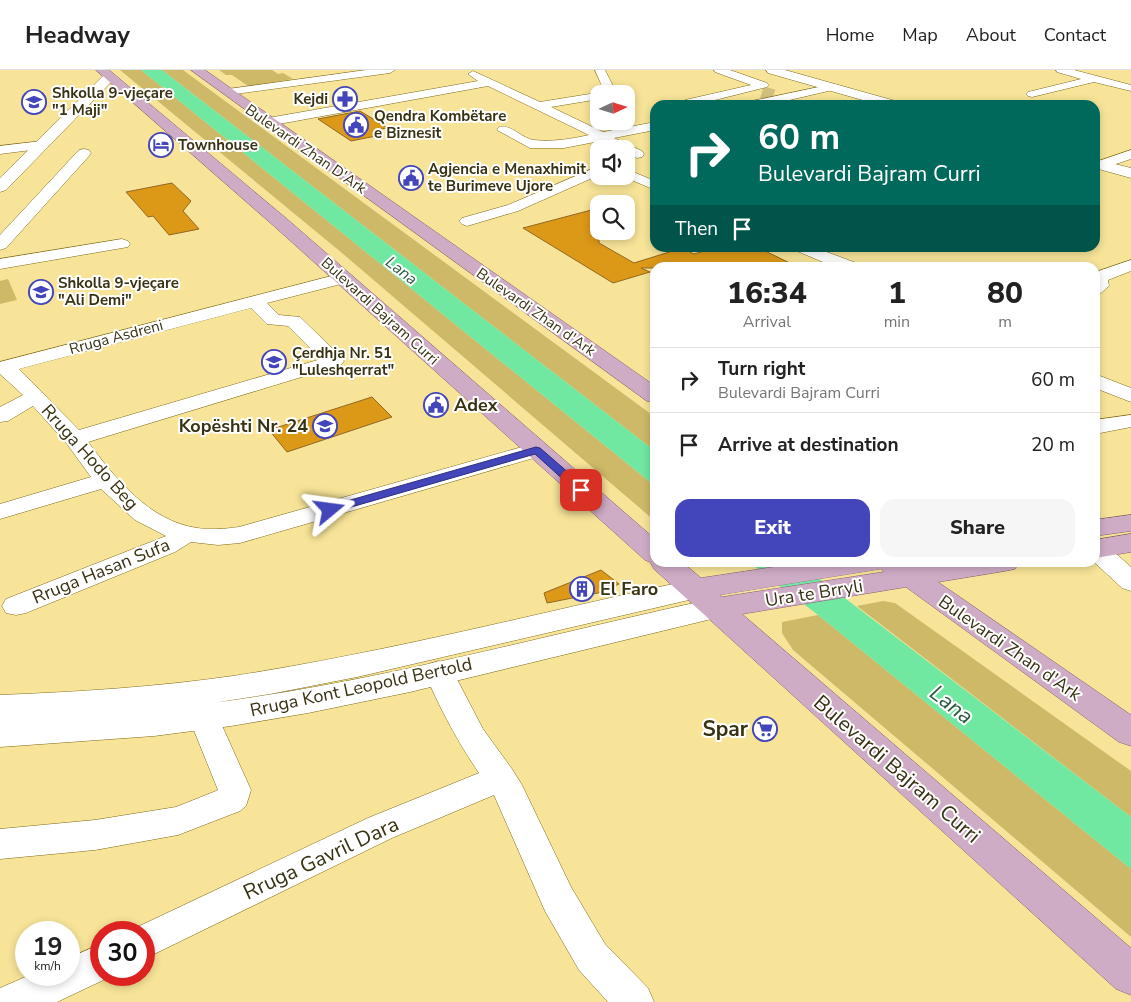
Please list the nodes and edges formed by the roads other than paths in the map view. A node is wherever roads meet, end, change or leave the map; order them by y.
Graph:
1 (197, 70) edge
2 (390, 70) edge
3 (464, 70) edge
4 (600, 70) edge
5 (719, 70) edge
6 (772, 70) tunnel mouth
7 (1061, 70) edge
8 (1110, 72) dead end
9 (106, 73) edge
10 (1091, 78) junction
11 (489, 82) junction
12 (607, 85) edge
13 (833, 87) junction
14 (1131, 88) edge
15 (126, 89) junction
16 (228, 92) junction
17 (93, 94) junction
18 (1032, 94) dead end
19 (590, 97) edge
20 (704, 100) edge
21 (768, 100) tunnel mouth
22 (877, 100) edge
23 (539, 106) junction
24 (268, 122) junction
25 (650, 127) edge
26 (503, 130) dead end
27 (603, 138) junction
28 (42, 145) junction
29 (0, 150) edge
30 (84, 153) dead end
31 (637, 154) edge
32 (1131, 154) edge
33 (1100, 163) edge
34 (1100, 165) edge
35 (1131, 173) edge
36 (590, 174) edge
37 (635, 177) edge
38 (650, 184) edge
39 (0, 187) edge
40 (25, 218) junction
41 (0, 219) edge
42 (467, 221) dead end
43 (416, 227) joint
44 (122, 244) dead end
45 (0, 245) edge
46 (813, 252) edge
47 (838, 262) edge
48 (0, 264) edge
49 (1131, 265) edge
50 (343, 278) junction
51 (1100, 278) edge
52 (254, 300) junction
53 (2, 367) edge
54 (1100, 382) edge
55 (650, 392) edge
56 (1131, 396) edge
57 (35, 397) junction
58 (0, 416) edge
59 (1131, 421) edge
60 (1100, 426) edge
61 (74, 439) junction
62 (536, 450) junction
63 (106, 480) junction
64 (0, 512) edge
65 (1131, 523) edge
66 (1100, 527) edge
67 (186, 535) junction
68 (1131, 543) edge
69 (1100, 548) edge
70 (650, 550) edge
71 (1100, 554) edge
72 (670, 567) edge
73 (863, 567) edge
74 (939, 567) edge
75 (900, 570) edge
76 (842, 578) junction
77 (1131, 582) edge
78 (706, 599) junction
79 (16, 606) dead end
80 (439, 672) junction
81 (0, 708) edge
82 (204, 718) junction
83 (1131, 733) edge
84 (0, 734) edge
85 (500, 778) junction
86 (0, 844) edge
87 (155, 937) edge
88 (90, 967) edge
89 (1131, 975) edge
90 (14, 1002) edge
91 (634, 1002) edge

1 - 16 main road, Bulevardi Zhan D'Ark
2 - 16 street
3 - 11 street
4 - 12 street
5 - 20 street
6 - 13 main road
7 - 10 street
8 - 10 street
9 - 15 main road, Bulevardi Bajram Curri
9 - 17 main road
10 - 14 street
10 - 18 street
11 - 23 street
11 - 24 street
13 - 21 street
13 - 22 main road
15 - 17 main road
15 - 50 main road, Bulevardi Bajram Curri
16 - 24 main road, Bulevardi Zhan D'Ark
17 - 28 main road
19 - 23 street
23 - 27 street
24 - 43 main road, Bulevardi Zhan D'Ark
25 - 27 street
26 - 27 street
27 - 31 street
28 - 29 street
28 - 39 main road
30 - 40 street
32 - 33 street
34 - 35 main road
36 - 42 street
37 - 38 street
40 - 41 street
40 - 45 street
43 - 55 main road, Bulevardi Zhan d'Ark
44 - 48 street
46 - 47 street
49 - 51 street
50 - 52 street, Rruga Asdreni
50 - 62 main road, Bulevardi Bajram Curri
52 - 53 street, Rruga Asdreni
52 - 61 street
53 - 57 street, Rruga Hodo Beg
54 - 56 street
57 - 58 street
57 - 61 street, Rruga Hodo Beg
59 - 60 street
61 - 63 street, Rruga Hodo Beg
62 - 67 street, Rruga Hodo Beg
62 - 70 main road, Bulevardi Bajram Curri
63 - 64 street
63 - 67 street, Rruga Hodo Beg
65 - 66 main road
67 - 79 street, Rruga Hasan Sufa
68 - 69 main road
71 - 77 street
72 - 78 main road, Bulevardi Bajram Curri
73 - 76 main road, Ura te Brryli
74 - 75 main road, Ura te Brryli
75 - 76 main road, Ura te Brryli
75 - 83 main road, Bulevardi Zhan d'Ark
76 - 78 main road, Ura te Brryli
78 - 80 main road, Rruga Kont Leopold Bertold
78 - 81 main road, Rruga Kont Leopold Bertold
78 - 89 main road, Bulevardi Bajram Curri
80 - 82 main road, Rruga Kont Leopold Bertold
80 - 85 street
82 - 84 main road, Rruga Kont Leopold Bertold
82 - 86 street
85 - 87 street, Rruga Gavril Dara
85 - 91 street
88 - 90 street

